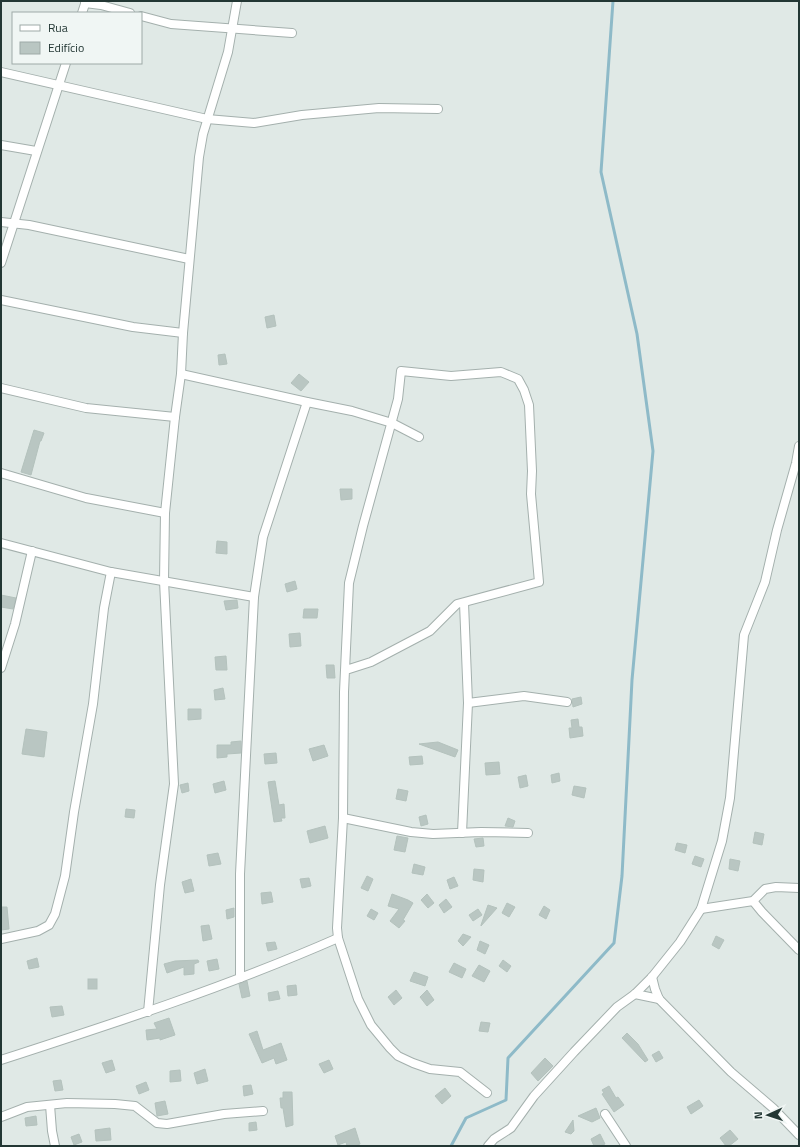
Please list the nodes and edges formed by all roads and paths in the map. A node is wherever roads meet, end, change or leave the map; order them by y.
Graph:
1 (237, 1) edge
2 (85, 2) edge
3 (82, 12) edge
4 (126, 12) edge
5 (142, 16) edge
6 (232, 30) junction
7 (292, 34) dead end
8 (66, 64) edge
9 (1, 72) edge
10 (58, 86) junction
11 (438, 109) dead end
12 (207, 119) junction
13 (1, 145) edge
14 (36, 152) junction
15 (1, 222) edge
16 (13, 224) junction
17 (189, 259) junction
18 (1, 263) edge
19 (1, 300) edge
20 (183, 333) junction
21 (181, 374) junction
22 (1, 388) edge
23 (307, 402) junction
24 (175, 418) junction
25 (392, 423) junction
26 (419, 437) dead end
27 (799, 446) edge
28 (1, 474) edge
29 (165, 513) junction
30 (1, 543) edge
31 (32, 551) junction
32 (111, 572) junction
33 (164, 581) junction
34 (254, 597) junction
35 (464, 603) junction
36 (1, 668) edge
37 (346, 670) junction
38 (567, 702) dead end
39 (468, 703) junction
40 (343, 818) junction
41 (462, 833) junction
42 (528, 833) dead end
43 (799, 888) edge
44 (753, 900) junction
45 (701, 909) junction
46 (338, 938) junction
47 (1, 939) edge
48 (799, 950) edge
49 (652, 977) junction
50 (240, 978) junction
51 (635, 994) junction
52 (659, 999) junction
53 (148, 1012) junction
54 (1, 1060) edge
55 (487, 1093) dead end
56 (50, 1105) junction
57 (263, 1111) dead end
58 (605, 1114) dead end
59 (1, 1117) edge
60 (799, 1135) edge
61 (55, 1146) edge
62 (488, 1146) edge
63 (626, 1146) edge

1 - 6 street
2 - 3 street
2 - 4 street
5 - 6 street
6 - 7 street
6 - 12 street
8 - 10 street
9 - 10 street
10 - 12 street
10 - 14 street
11 - 12 street
12 - 17 street
13 - 14 street
14 - 16 street
15 - 16 street
16 - 17 street
16 - 18 street
17 - 20 street
19 - 20 street
20 - 21 street
21 - 23 street
21 - 24 street
22 - 24 street
23 - 25 street
23 - 34 street
24 - 29 street
25 - 26 street
25 - 35 street
25 - 37 street
27 - 45 street
28 - 29 street
29 - 33 street
30 - 31 street
31 - 32 street
31 - 36 street
32 - 33 street
32 - 47 street
33 - 34 street
33 - 53 street
34 - 50 street
35 - 37 street
35 - 39 street
37 - 40 street
38 - 39 street
39 - 41 street
40 - 41 street
40 - 46 street
41 - 42 street
43 - 44 street
44 - 45 street
44 - 48 street
45 - 49 street
46 - 50 street
46 - 55 street
49 - 51 street
49 - 52 street
50 - 53 street
51 - 52 street
51 - 62 street
52 - 60 street
53 - 54 street
56 - 57 street
56 - 59 street
56 - 61 street
58 - 63 street

